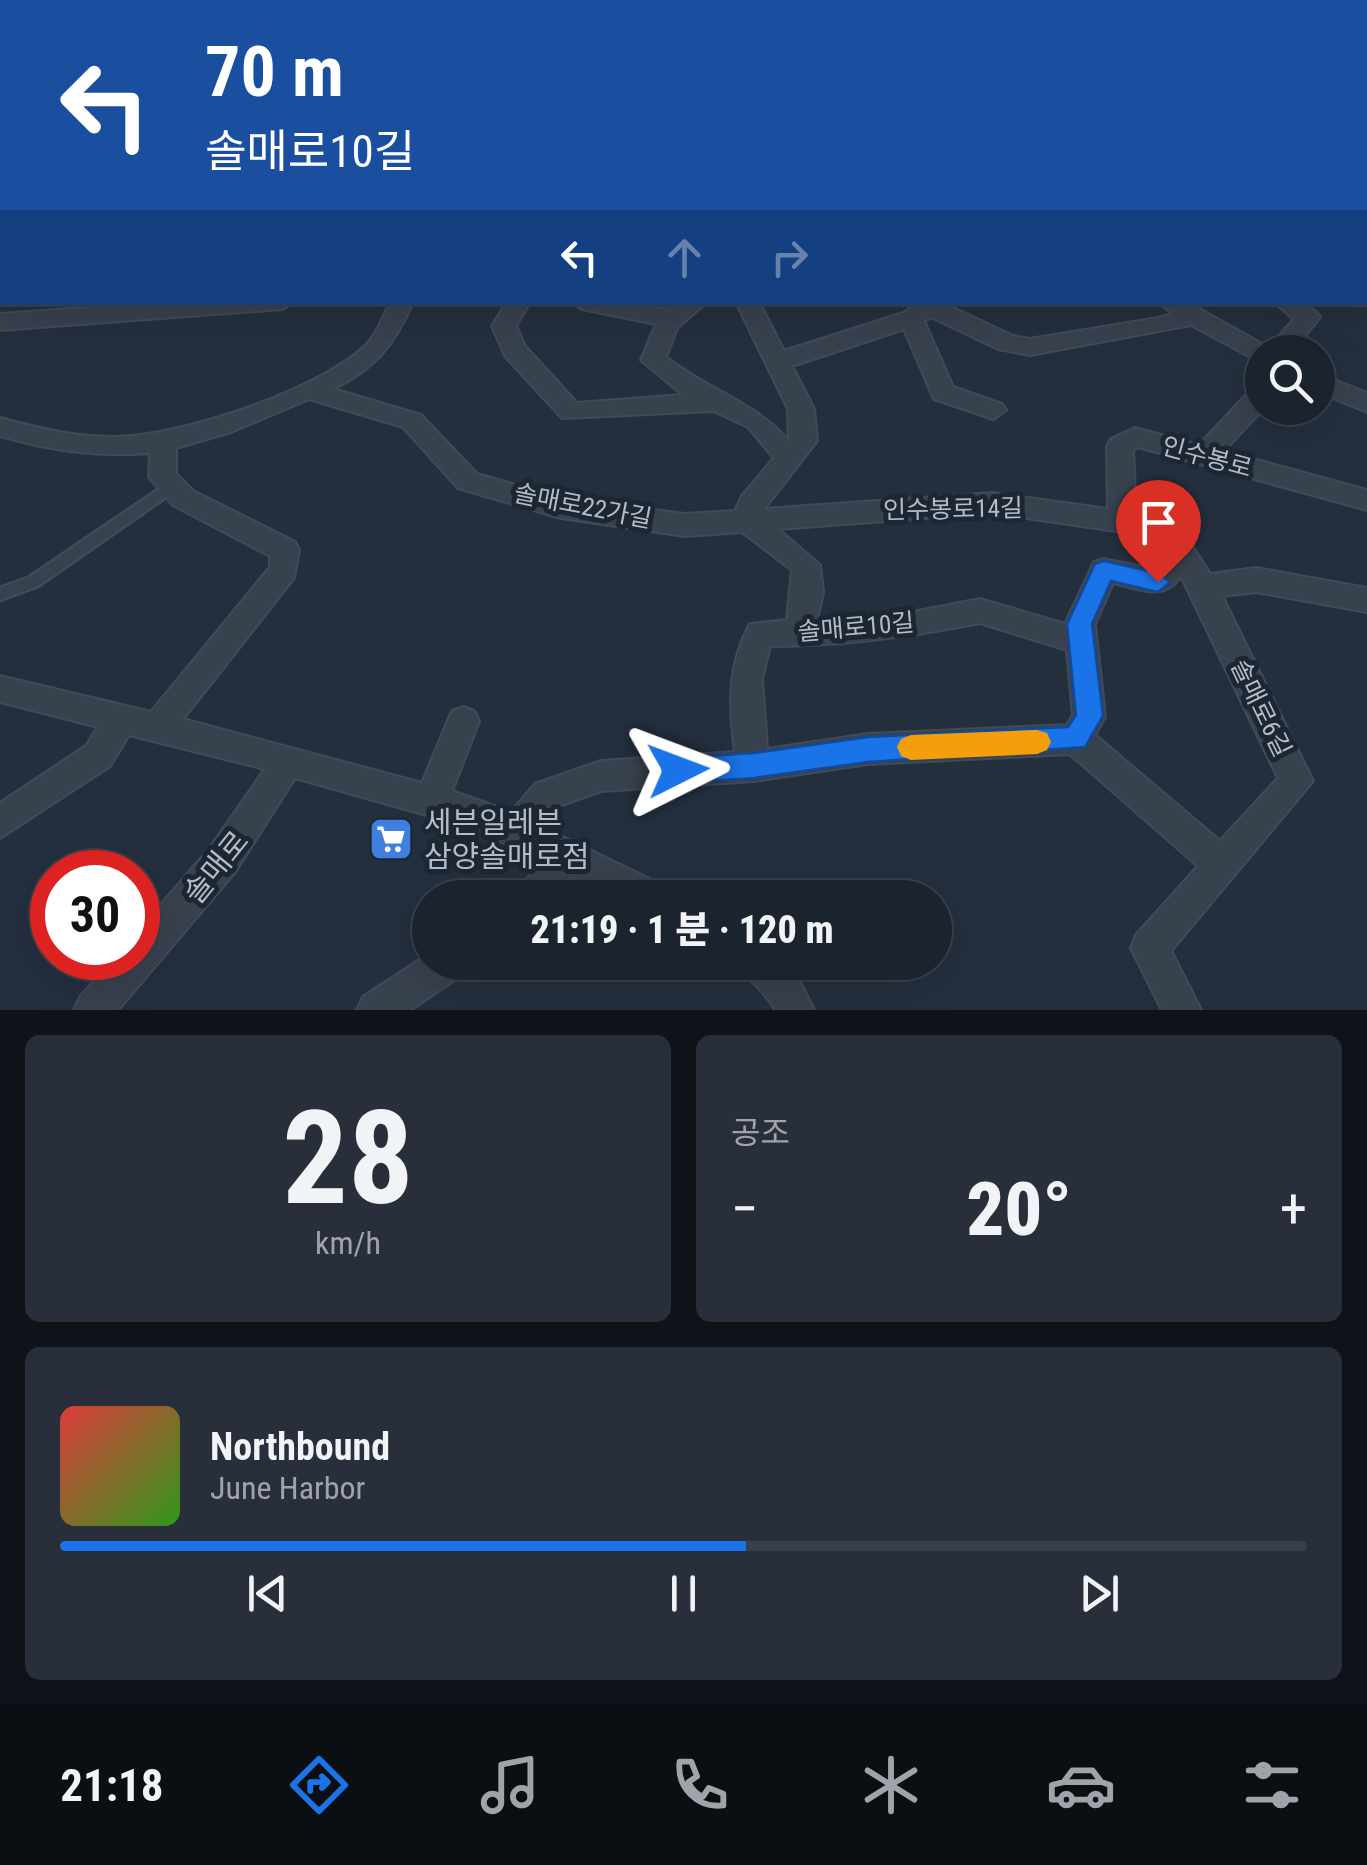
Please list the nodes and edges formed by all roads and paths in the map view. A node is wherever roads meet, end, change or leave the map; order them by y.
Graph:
1 (241, 305) edge
2 (401, 305) edge
3 (517, 305) edge
4 (597, 305) edge
5 (692, 305) edge
6 (750, 305) edge
7 (1174, 305) edge
8 (1290, 305) edge
9 (924, 308) edge
10 (1193, 316) junction
11 (672, 320) junction
12 (0, 322) edge
13 (1293, 335) edge
14 (1245, 346) edge
15 (778, 362) junction
16 (308, 390) junction
17 (1335, 390) edge
18 (714, 402) junction
19 (1367, 402) edge
20 (364, 408) junction
21 (992, 410) dead end
22 (1245, 412) edge
23 (10, 430) edge
24 (343, 430) dead end
25 (163, 443) junction
26 (0, 453) edge
27 (1203, 458) junction
28 (790, 460) junction
29 (171, 486) junction
30 (1367, 500) edge
31 (746, 520) junction
32 (1122, 520) junction
33 (1178, 548) junction
34 (1203, 587) junction
35 (0, 594) edge
36 (1367, 600) edge
37 (800, 633) junction
38 (1082, 642) junction
39 (0, 689) edge
40 (122, 718) junction
41 (464, 720) dead end
42 (158, 726) junction
43 (1076, 738) junction
44 (288, 760) junction
45 (754, 766) junction
46 (431, 801) junction
47 (0, 822) edge
48 (516, 832) junction
49 (564, 855) junction
50 (1222, 865) junction
51 (546, 880) edge
52 (615, 880) edge
53 (422, 980) edge
54 (781, 980) edge
55 (93, 1010) edge
56 (376, 1010) edge
57 (795, 1010) edge
58 (1182, 1010) edge

1 - 12 street
2 - 16 street
3 - 18 street
4 - 11 street
5 - 11 street
6 - 15 street
7 - 10 street
8 - 13 street
9 - 10 street
9 - 15 street
9 - 21 street
10 - 14 street
11 - 18 street
15 - 28 street
16 - 20 street, 솔매로22가길
16 - 25 street
17 - 19 street
18 - 28 street
20 - 24 street
20 - 31 street, 솔매로22가길
22 - 27 street
23 - 25 street
23 - 26 street
25 - 29 street
27 - 30 street, 인수봉로
27 - 32 street, 인수봉로
28 - 31 street
29 - 35 lane
29 - 42 street
31 - 32 street, 인수봉로14길
31 - 37 street
32 - 33 street, 인수봉로14길
33 - 34 street, 인수봉로14길
33 - 38 street
34 - 36 street
34 - 50 street, 솔매로6길
37 - 38 street, 솔매로10길
37 - 45 street, 솔매로10길
38 - 43 street
39 - 40 street
40 - 42 street
40 - 47 street
41 - 46 street
42 - 44 street
43 - 45 street
43 - 50 street
44 - 46 street
44 - 55 street, 솔매로
45 - 48 street
46 - 48 street
48 - 49 street
49 - 51 street
49 - 52 street
50 - 58 street, 솔매로6길
53 - 56 street
54 - 57 street

